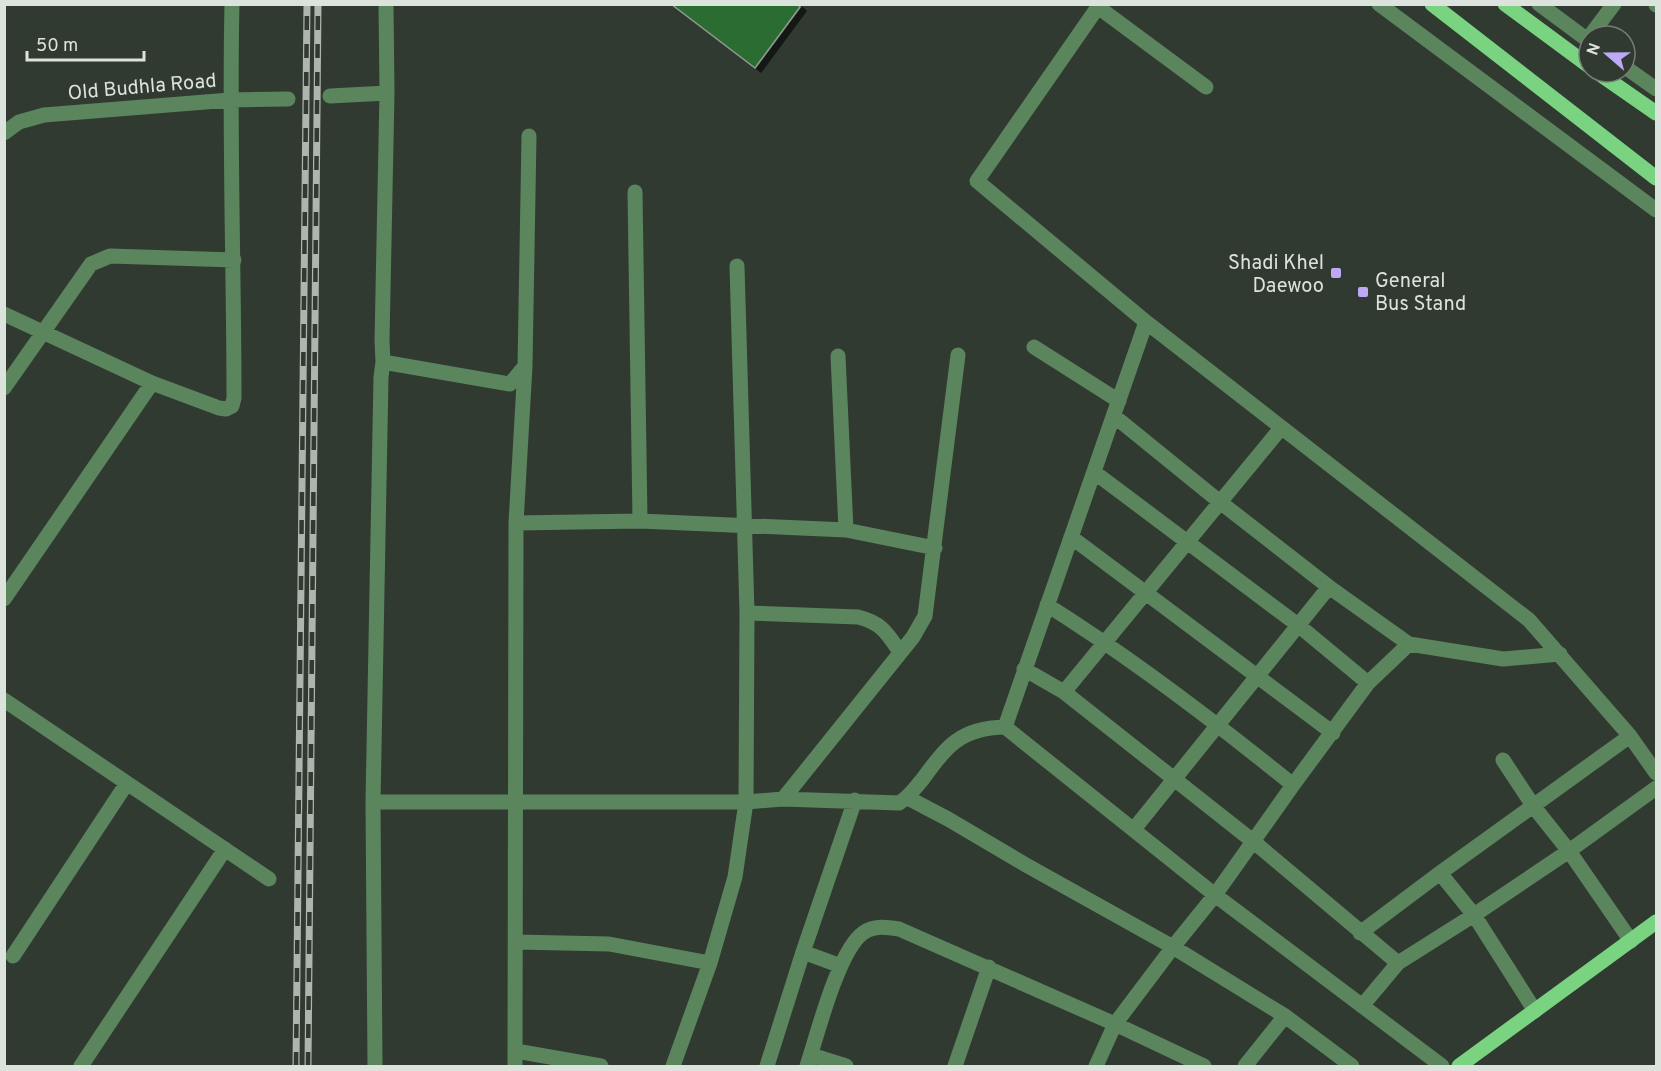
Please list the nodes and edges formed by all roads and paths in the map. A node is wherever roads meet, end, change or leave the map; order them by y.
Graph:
1 (232, 4) edge
2 (386, 4) edge
3 (1379, 4) edge
4 (1432, 4) edge
5 (1505, 4) edge
6 (1539, 4) edge
7 (1614, 4) edge
8 (1099, 6) edge
9 (1600, 24) edge
10 (1577, 31) edge
11 (1577, 52) edge
12 (1573, 56) junction
13 (1577, 58) edge
14 (1637, 76) edge
15 (1614, 84) edge
16 (1206, 87) dead end
17 (1656, 89) edge
18 (387, 93) junction
19 (330, 96) dead end
20 (288, 99) dead end
21 (230, 100) junction
22 (1656, 113) edge
23 (4, 133) edge
24 (529, 136) dead end
25 (1656, 178) edge
26 (634, 192) dead end
27 (1656, 210) edge
28 (234, 260) junction
29 (737, 266) dead end
30 (4, 314) edge
31 (1146, 322) junction
32 (43, 332) junction
33 (1034, 347) dead end
34 (958, 355) dead end
35 (838, 356) dead end
36 (383, 362) junction
37 (525, 366) junction
38 (152, 383) junction
39 (4, 388) edge
40 (1116, 408) junction
41 (1281, 428) junction
42 (1094, 472) junction
43 (1220, 502) junction
44 (640, 521) junction
45 (516, 523) junction
46 (745, 526) junction
47 (846, 530) junction
48 (1071, 537) junction
49 (1187, 542) junction
50 (935, 548) junction
51 (1329, 587) junction
52 (1146, 592) junction
53 (4, 599) edge
54 (1047, 605) junction
55 (747, 613) junction
56 (1299, 625) junction
57 (1105, 642) junction
58 (1409, 644) junction
59 (900, 652) junction
60 (1560, 654) junction
61 (1024, 669) junction
62 (1258, 676) junction
63 (1368, 683) junction
64 (1064, 692) junction
65 (4, 700) edge
66 (1218, 725) junction
67 (1005, 727) junction
68 (1333, 733) junction
69 (1630, 736) junction
70 (1503, 760) dead end
71 (1656, 773) edge
72 (1174, 779) junction
73 (127, 783) junction
74 (1293, 785) junction
75 (1656, 788) edge
76 (908, 798) junction
77 (783, 799) junction
78 (855, 800) junction
79 (373, 802) junction
80 (516, 802) junction
81 (746, 802) junction
82 (1534, 807) junction
83 (1134, 829) junction
84 (1254, 842) junction
85 (225, 849) junction
86 (1569, 851) junction
87 (1440, 873) junction
88 (269, 879) dead end
89 (1215, 895) junction
90 (1474, 915) junction
91 (1656, 922) edge
92 (1360, 933) junction
93 (1631, 941) junction
94 (516, 942) junction
95 (1173, 947) junction
96 (803, 952) junction
97 (13, 956) dead end
98 (710, 963) junction
99 (1398, 963) junction
100 (841, 966) junction
101 (989, 967) junction
102 (1362, 1006) junction
103 (1534, 1011) junction
104 (1285, 1016) junction
105 (1115, 1024) junction
106 (516, 1051) junction
107 (809, 1061) edge
108 (81, 1066) edge
109 (375, 1066) edge
110 (515, 1066) edge
111 (601, 1066) edge
112 (673, 1066) edge
113 (767, 1066) edge
114 (846, 1066) edge
115 (955, 1066) edge
116 (1096, 1066) edge
117 (1204, 1066) edge
118 (1245, 1066) edge
119 (1352, 1066) edge
120 (1442, 1066) edge
121 (1459, 1066) edge

1 - 21 street
2 - 18 street
3 - 27 street
4 - 25 main road
5 - 12 main road
6 - 10 street
7 - 9 street
8 - 16 street
8 - 31 street
11 - 12 street
12 - 13 main road
14 - 17 street
15 - 22 main road
18 - 19 street
18 - 36 street
20 - 21 street, Old Budhla Road
21 - 23 street, Old Budhla Road
21 - 28 street
24 - 37 street
26 - 44 street
28 - 32 street
28 - 38 street
29 - 46 street
30 - 32 street
31 - 40 street
31 - 41 street
32 - 38 street
32 - 39 street
33 - 40 street
34 - 50 street
35 - 47 street
36 - 37 street
36 - 79 street
37 - 45 street
38 - 53 street
40 - 42 street
40 - 43 street
41 - 43 street
41 - 60 street
42 - 48 street
42 - 49 street
43 - 49 street
43 - 51 street
44 - 45 street
44 - 46 street
45 - 80 street
46 - 47 street
46 - 55 street
47 - 50 street
48 - 52 street
48 - 54 street
49 - 52 street
49 - 56 street
50 - 59 street
51 - 56 street
51 - 58 street
52 - 57 street
52 - 62 street
54 - 57 street
54 - 61 street
55 - 59 street
55 - 81 street
56 - 62 street
56 - 63 street
57 - 64 street
57 - 66 street
58 - 60 street
58 - 63 street
59 - 77 street
60 - 69 street
61 - 64 street
61 - 67 street
62 - 66 street
62 - 68 street
63 - 68 street
64 - 72 street
65 - 73 street
66 - 72 street
66 - 74 street
67 - 76 street
67 - 83 street
68 - 74 street
69 - 71 street
69 - 82 street
70 - 82 street
72 - 83 street
72 - 84 street
73 - 85 street
73 - 97 street
74 - 84 street
75 - 86 street
76 - 78 street
76 - 95 street
77 - 78 street
77 - 81 street
78 - 96 street
79 - 80 street
79 - 109 street
80 - 81 street
80 - 94 street
81 - 98 street
82 - 86 street
82 - 87 street
83 - 89 street
84 - 89 street
84 - 92 street
85 - 88 street
85 - 108 street
86 - 90 street
86 - 93 street
87 - 90 street
87 - 92 street
89 - 95 street
89 - 102 street
90 - 99 street
90 - 103 street
91 - 93 main road
92 - 99 street
93 - 103 main road
94 - 98 street
94 - 106 street
95 - 104 street
95 - 105 street
96 - 100 street
96 - 113 street
98 - 112 street
99 - 102 street
100 - 101 street
100 - 107 street
101 - 105 street
101 - 115 street
102 - 120 street
103 - 121 main road
104 - 118 street
104 - 119 street
105 - 116 street
105 - 117 street
106 - 110 street
106 - 111 street
107 - 114 street

